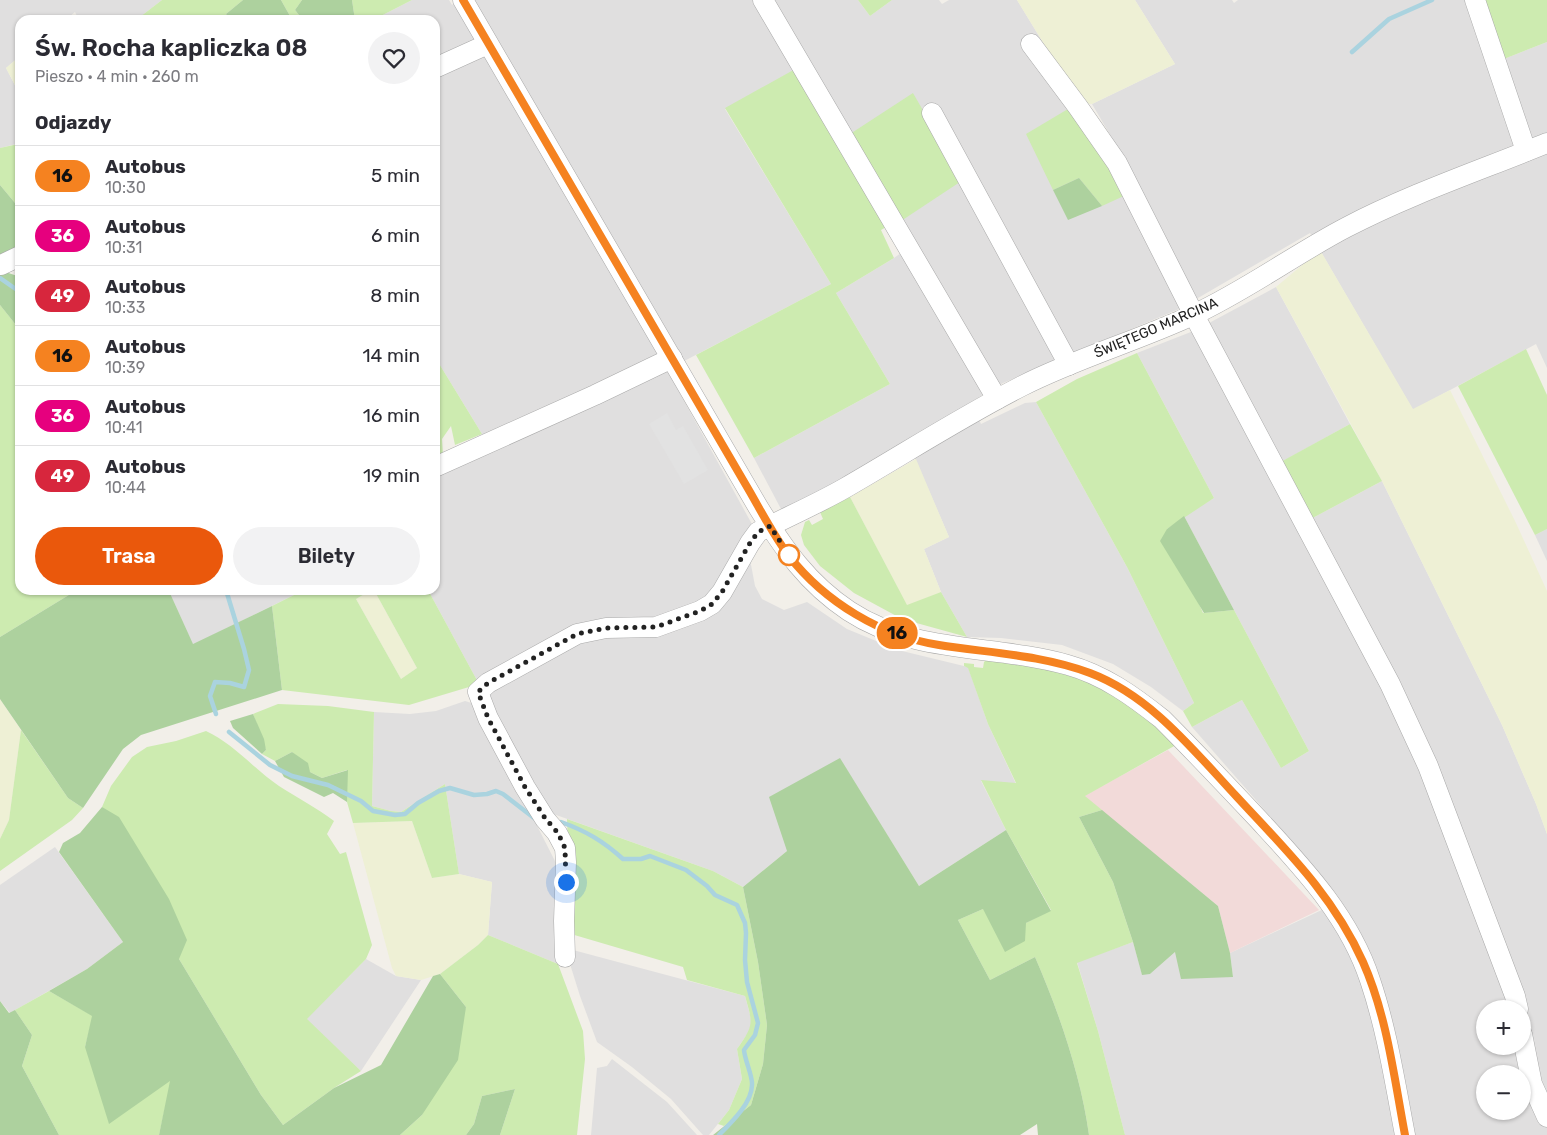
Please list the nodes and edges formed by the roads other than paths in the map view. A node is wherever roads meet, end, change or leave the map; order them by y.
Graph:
1 (462, 0) edge
2 (763, 0) edge
3 (1475, 0) edge
4 (488, 44) junction
5 (1031, 44) dead end
6 (440, 66) edge
7 (932, 112) dead end
8 (1541, 148) edge
9 (15, 258) edge
10 (1, 265) edge
11 (1194, 315) junction
12 (672, 358) junction
13 (1069, 365) junction
14 (997, 399) junction
15 (440, 464) edge
16 (770, 526) junction
17 (565, 957) dead end
18 (1516, 1000) edge
19 (1526, 1055) edge
20 (1547, 1117) edge
21 (1405, 1135) edge

1 - 4 street
2 - 14 street
3 - 8 street
4 - 6 street
4 - 12 street
5 - 11 street
7 - 13 street
8 - 11 street, ŚWIĘTEGO MARCINA
9 - 10 street
11 - 13 street, ŚWIĘTEGO MARCINA
11 - 18 street
12 - 15 street
12 - 16 street
13 - 14 street, ŚWIĘTEGO MARCINA
14 - 16 street, ŚWIĘTEGO MARCINA
16 - 17 street, ŚWIĘTEGO MARCINA
16 - 21 street
19 - 20 street

